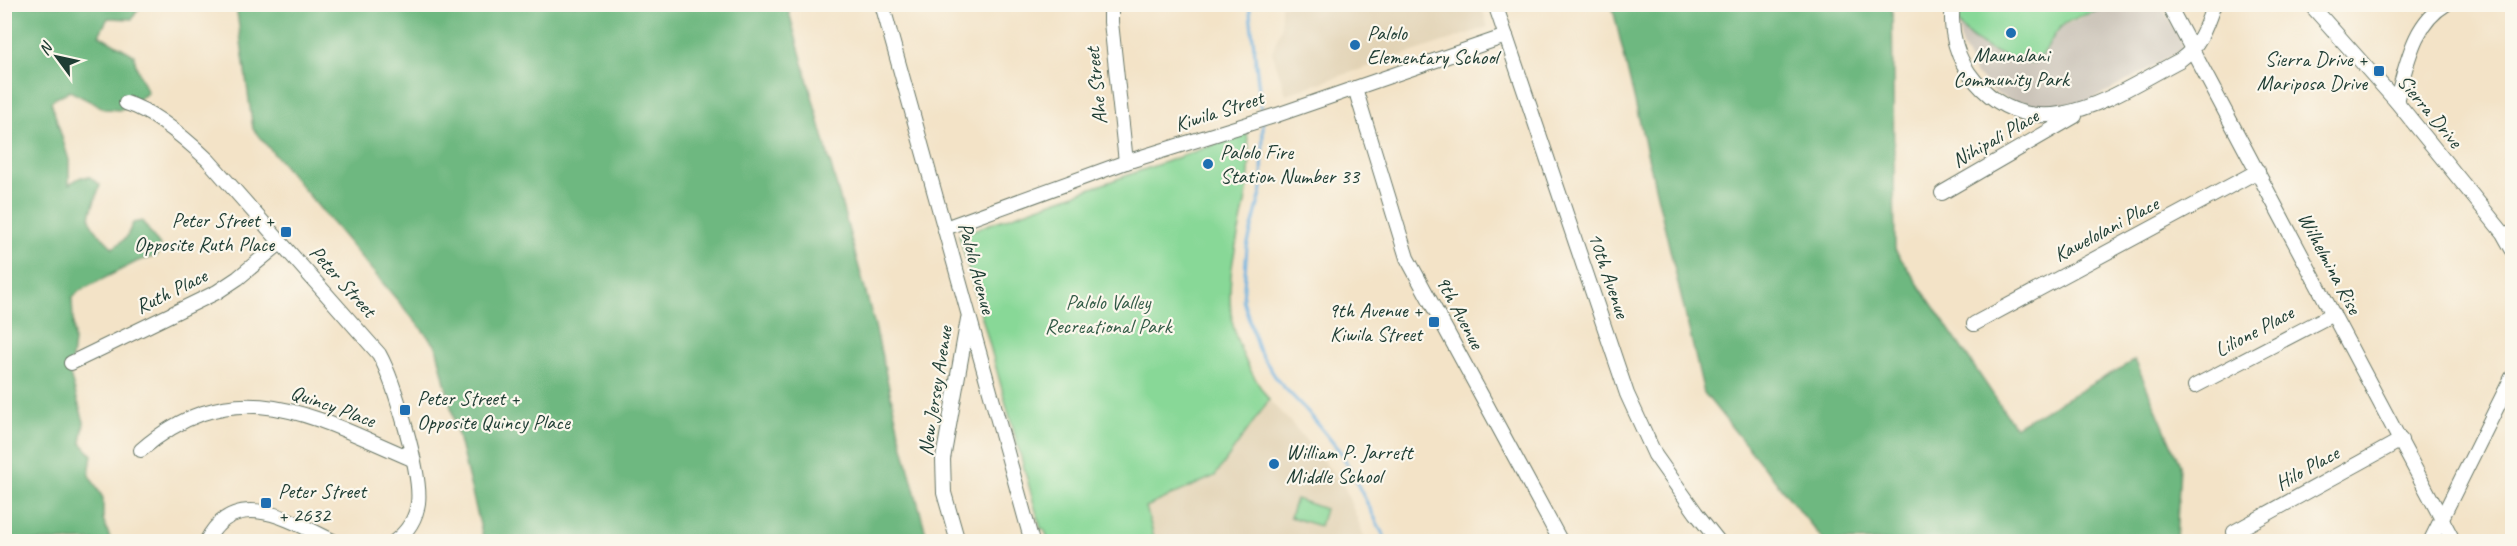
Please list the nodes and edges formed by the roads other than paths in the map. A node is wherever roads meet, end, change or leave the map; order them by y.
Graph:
1 (882, 4) edge
2 (1111, 4) edge
3 (1495, 4) edge
4 (1953, 4) edge
5 (2168, 4) edge
6 (2214, 4) edge
7 (2310, 4) edge
8 (2446, 4) edge
9 (1506, 36) junction
10 (2191, 51) junction
11 (1355, 88) junction
12 (2396, 100) junction
13 (2101, 102) junction
14 (126, 103) dead end
15 (1126, 162) junction
16 (2258, 171) junction
17 (1942, 193) dead end
18 (945, 228) junction
19 (280, 243) junction
20 (2512, 249) edge
21 (2333, 314) junction
22 (969, 317) junction
23 (1974, 324) dead end
24 (71, 363) dead end
25 (2512, 377) edge
26 (2195, 386) dead end
27 (2401, 440) junction
28 (141, 450) dead end
29 (412, 459) junction
30 (2442, 519) junction
31 (2234, 532) dead end
32 (206, 542) edge
33 (335, 542) edge
34 (394, 542) edge
35 (958, 542) edge
36 (1032, 542) edge
37 (1561, 542) edge
38 (1719, 542) edge
39 (2430, 542) edge
40 (2454, 542) edge

1 - 18 street, Palolo Avenue
2 - 15 street, Ahe Street
3 - 9 street, 10th Avenue
4 - 13 street
5 - 10 street, Wilhelmina Rise
6 - 10 street
7 - 12 street, Sierra Drive
8 - 12 street
9 - 11 street, Kiwila Street
9 - 38 street, 10th Avenue
10 - 13 street
10 - 16 street, Wilhelmina Rise
11 - 15 street, Kiwila Street
11 - 37 street, 9th Avenue
12 - 20 street, Sierra Drive
13 - 17 street, Nihipali Place
14 - 19 street, Peter Street
15 - 18 street, Kiwila Street
16 - 21 street, Wilhelmina Rise
16 - 23 street, Kawelolani Place
18 - 22 street, Palolo Avenue
19 - 24 street, Ruth Place
19 - 29 street, Peter Street
21 - 26 street, Lilione Place
21 - 27 street, Wilhelmina Rise
22 - 35 street, New Jersey Avenue
22 - 36 street, Palolo Avenue
25 - 30 street
27 - 30 street, Wilhelmina Rise
27 - 31 street, Hilo Place
28 - 29 street, Quincy Place
29 - 34 street, Peter Street
30 - 39 street
30 - 40 street, Wilhelmina Rise
32 - 33 street

